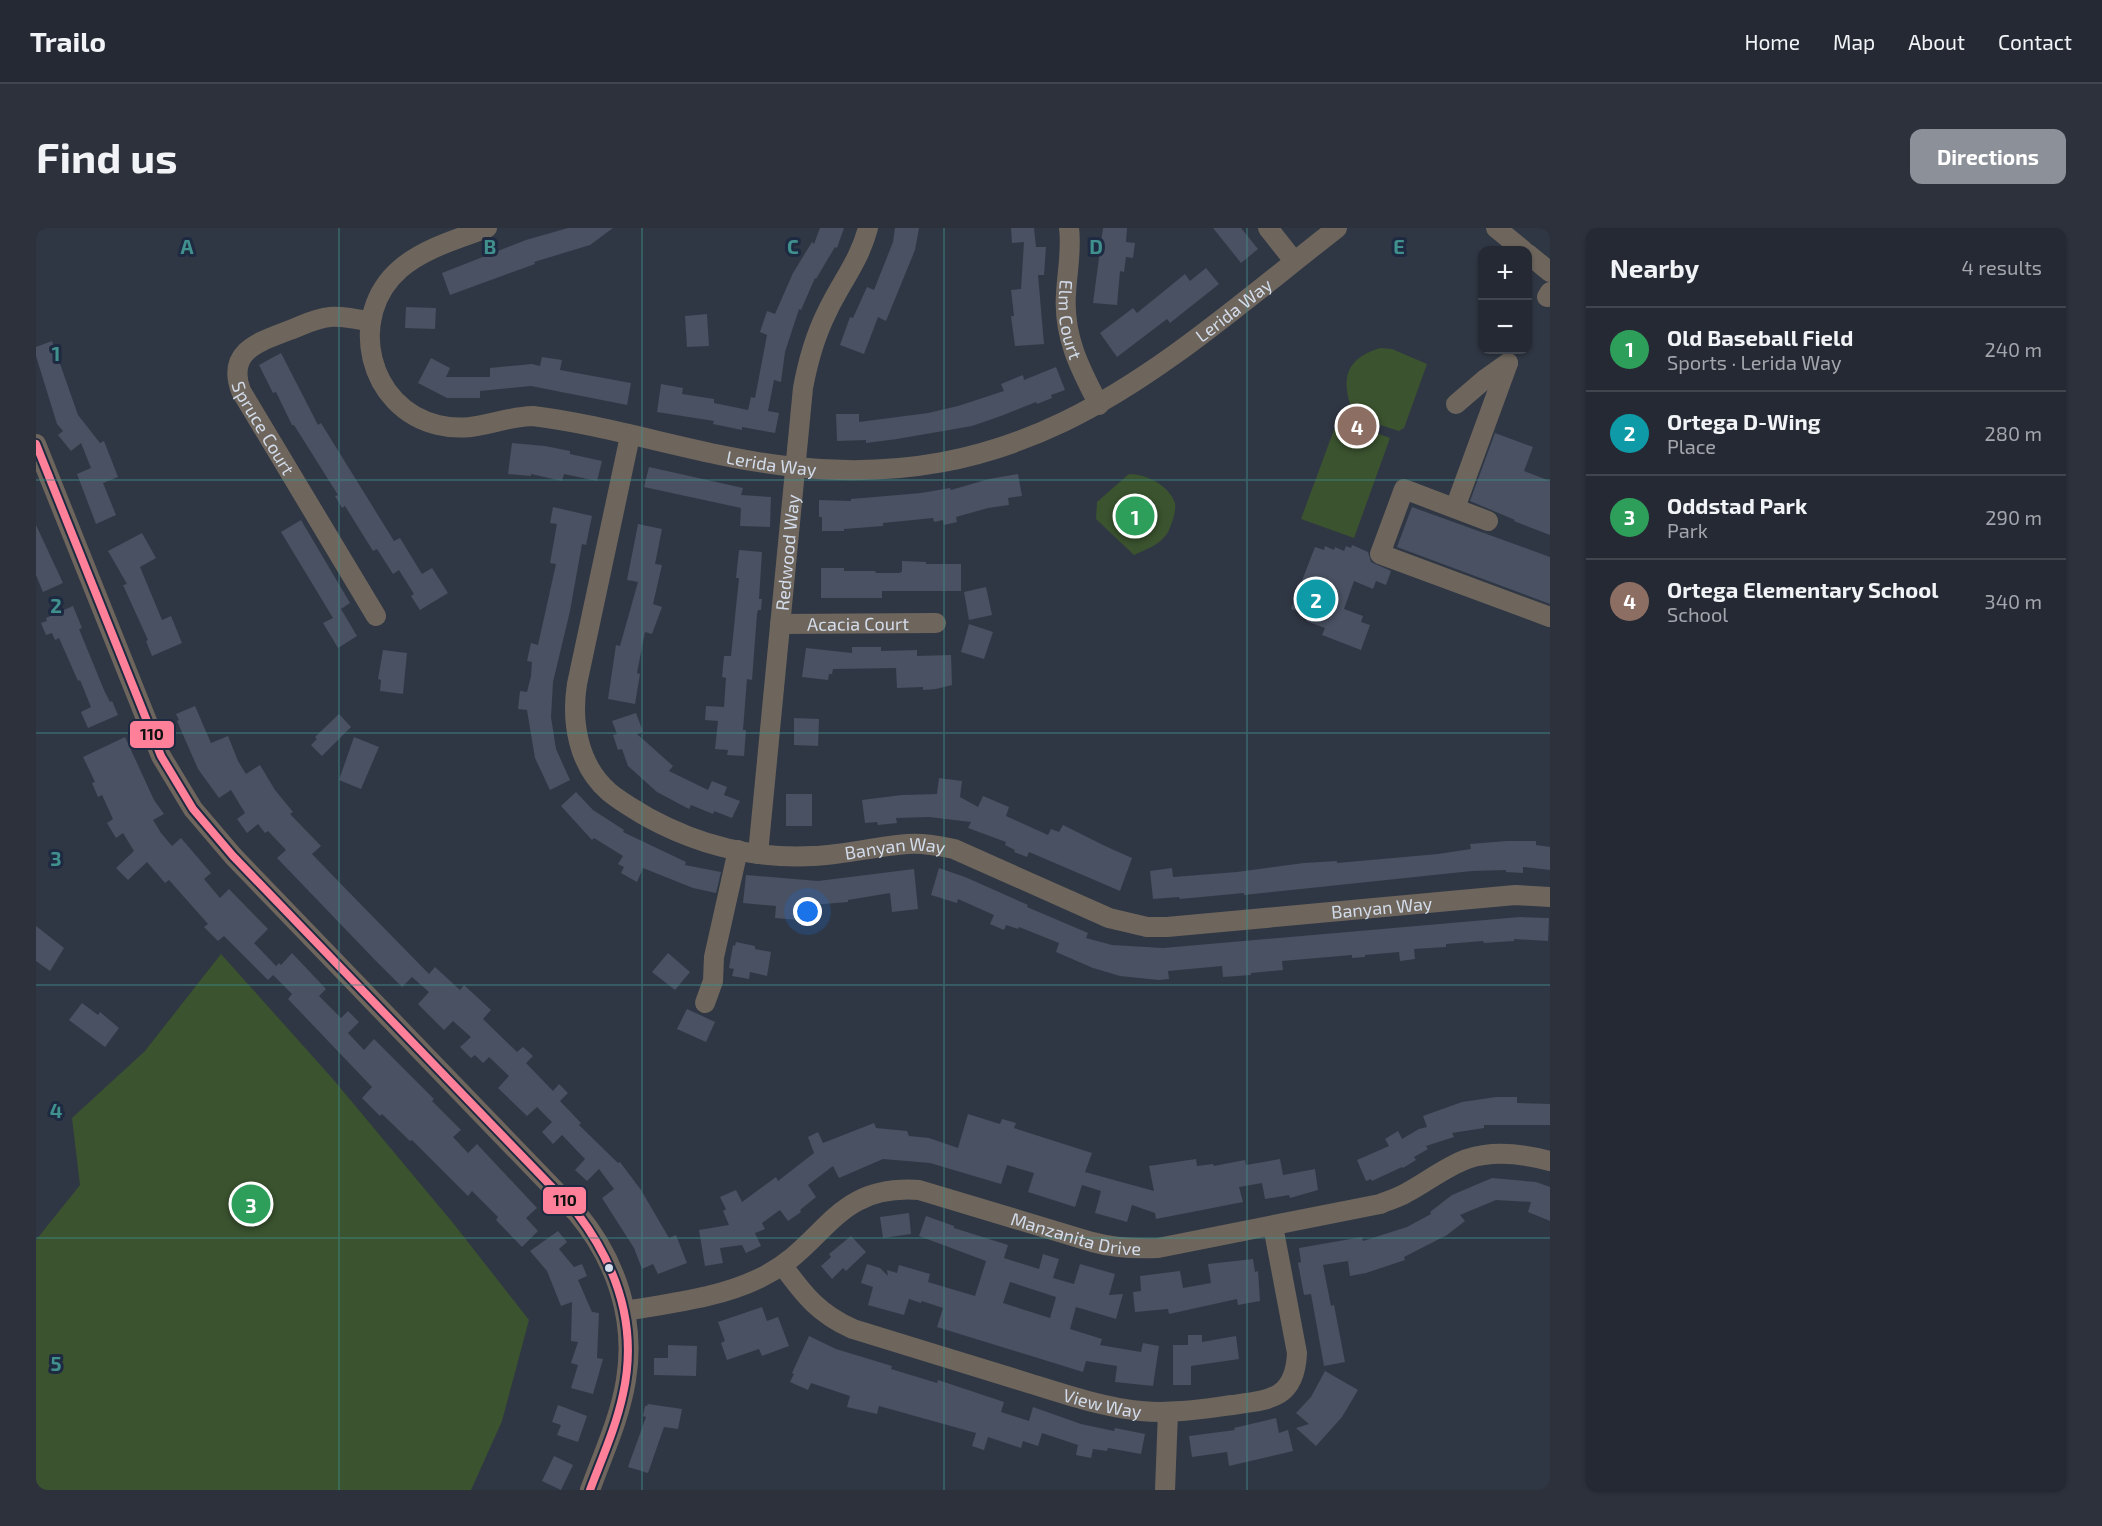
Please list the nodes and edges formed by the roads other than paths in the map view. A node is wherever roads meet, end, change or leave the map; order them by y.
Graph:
1 (487, 228) edge
2 (868, 228) edge
3 (1069, 228) edge
4 (1269, 228) edge
5 (1337, 228) edge
6 (1496, 228) edge
7 (1517, 246) edge
8 (1532, 258) edge
9 (1294, 261) junction
10 (1550, 272) edge
11 (371, 322) junction
12 (1456, 404) dead end
13 (1099, 405) junction
14 (630, 436) junction
15 (36, 444) edge
16 (795, 467) junction
17 (1455, 508) junction
18 (1488, 521) dead end
19 (376, 616) dead end
20 (1550, 617) edge
21 (936, 623) dead end
22 (780, 624) junction
23 (738, 850) junction
24 (758, 854) junction
25 (1550, 897) edge
26 (705, 1003) dead end
27 (1550, 1161) edge
28 (1273, 1226) junction
29 (783, 1266) junction
30 (626, 1311) junction
31 (1168, 1412) junction
32 (590, 1490) edge
33 (1165, 1490) edge

1 - 11 street, Lerida Way
2 - 16 street, Redwood Way
3 - 13 street, Elm Court
4 - 9 street
5 - 9 street, Lerida Way
6 - 7 street
8 - 10 street
9 - 13 street, Lerida Way
11 - 14 street, Lerida Way
11 - 19 street, Spruce Court
12 - 17 street
13 - 16 street, Lerida Way
14 - 16 street, Lerida Way
14 - 23 street, Banyan Way
15 - 30 street
16 - 22 street, Redwood Way
17 - 18 street
17 - 20 street
21 - 22 street, Acacia Court
22 - 24 street, Redwood Way
23 - 24 street, Banyan Way
23 - 26 street
24 - 25 street, Banyan Way
27 - 28 street, Manzanita Drive
28 - 29 street, Manzanita Drive
28 - 31 street, View Way
29 - 30 street, Manzanita Drive
29 - 31 street, View Way
30 - 32 street
31 - 33 street

